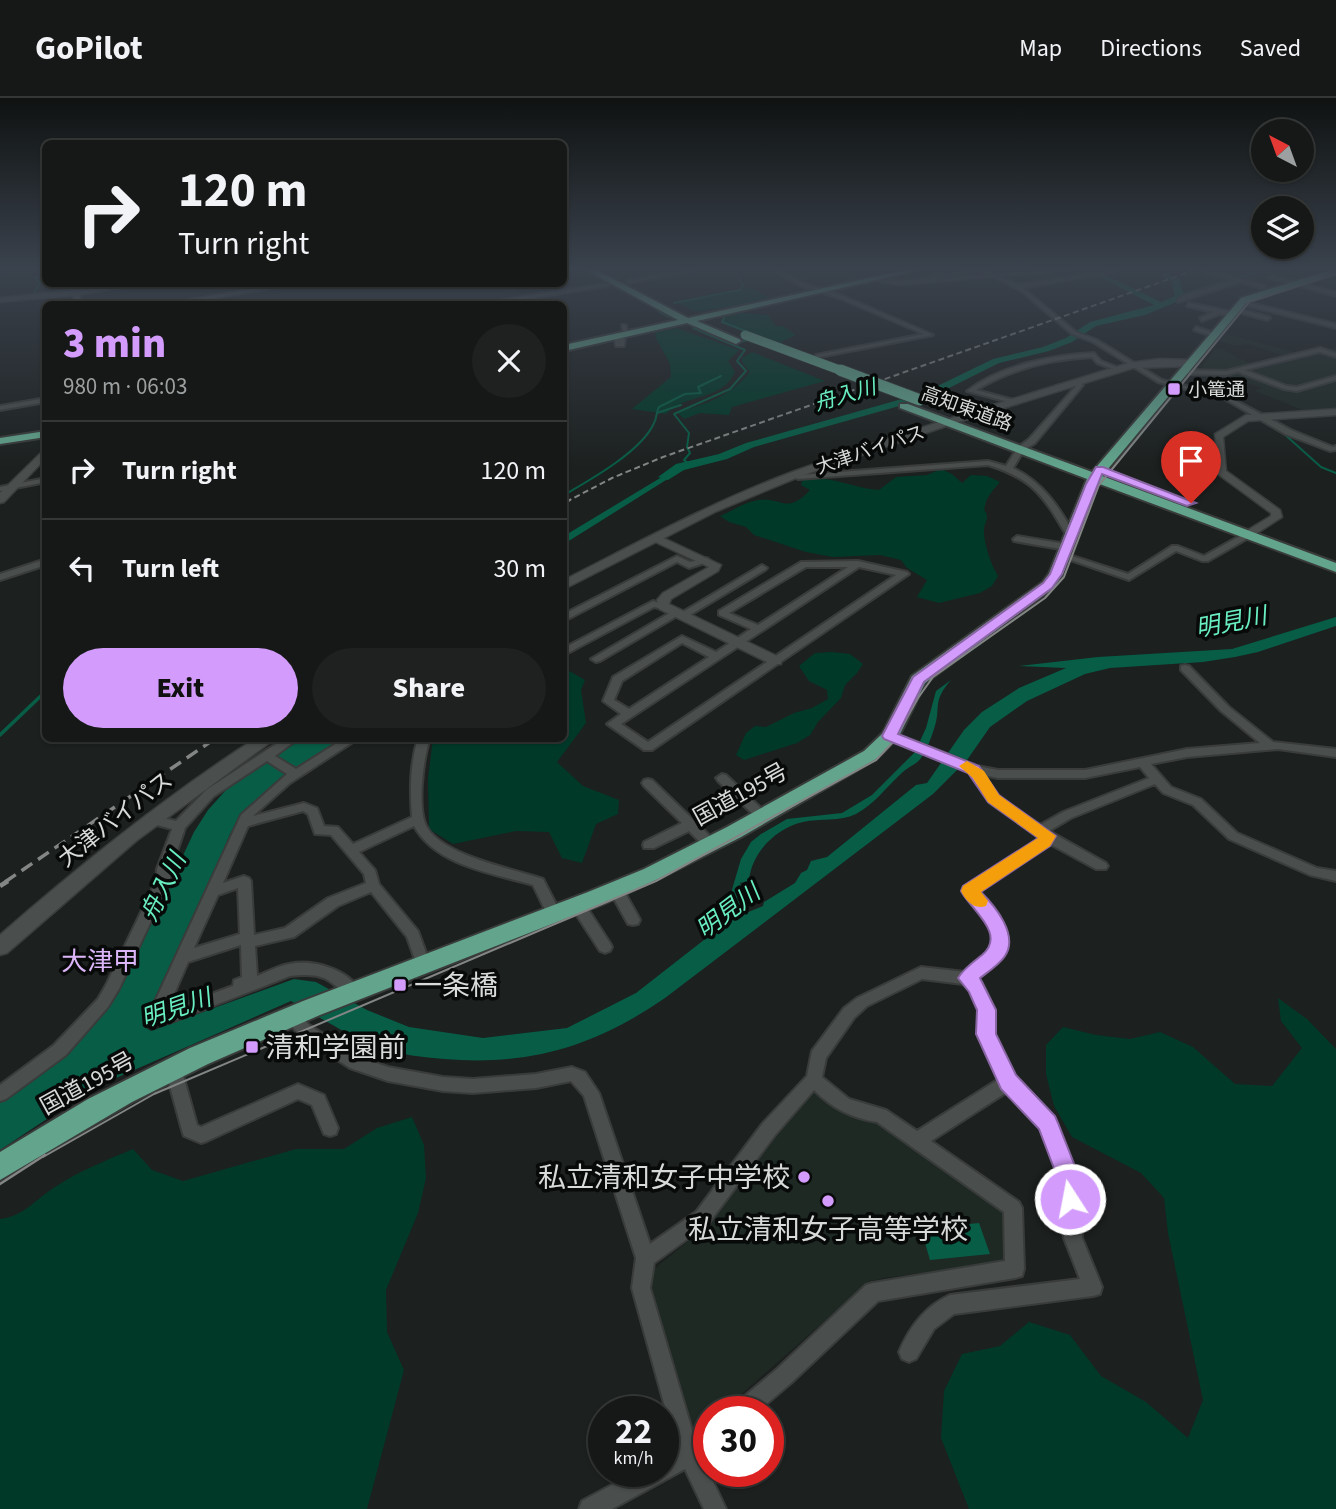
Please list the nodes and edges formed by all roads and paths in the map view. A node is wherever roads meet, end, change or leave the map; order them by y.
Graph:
1 (604, 336) edge
2 (625, 336) edge
3 (734, 336) edge
4 (736, 336) edge
5 (926, 336) edge
6 (1081, 336) edge
7 (1214, 336) edge
8 (740, 338) junction
9 (1095, 342) junction
10 (1336, 345) edge
11 (567, 346) edge
12 (567, 347) edge
13 (790, 348) dead end
14 (1320, 350) junction
15 (1094, 355) junction
16 (1336, 355) edge
17 (816, 358) junction
18 (1125, 367) junction
19 (1238, 370) junction
20 (1183, 373) junction
21 (1336, 378) edge
22 (875, 379) dead end
23 (1326, 381) junction
24 (1076, 383) junction
25 (1336, 384) edge
26 (42, 401) edge
27 (1016, 402) junction
28 (0, 408) edge
29 (1336, 412) edge
30 (963, 417) junction
31 (1267, 418) junction
32 (948, 422) junction
33 (42, 437) edge
34 (0, 443) edge
35 (1025, 446) junction
36 (1336, 448) edge
37 (42, 455) edge
38 (1008, 469) junction
39 (1097, 473) junction
40 (794, 475) junction
41 (42, 482) edge
42 (6, 488) edge
43 (0, 500) edge
44 (1252, 531) junction
45 (655, 538) junction
46 (1017, 538) dead end
47 (1067, 546) junction
48 (1336, 558) edge
49 (707, 561) junction
50 (42, 563) edge
51 (858, 564) junction
52 (762, 568) dead end
53 (1336, 568) edge
54 (0, 576) edge
55 (567, 583) edge
56 (663, 606) junction
57 (679, 614) junction
58 (567, 616) edge
59 (758, 629) junction
60 (737, 644) junction
61 (567, 650) edge
62 (718, 657) junction
63 (596, 659) dead end
64 (776, 662) junction
65 (1185, 668) dead end
66 (629, 714) junction
67 (890, 736) junction
68 (286, 742) edge
69 (347, 742) edge
70 (423, 742) edge
71 (1271, 746) junction
72 (268, 751) edge
73 (1336, 753) edge
74 (1142, 762) junction
75 (970, 768) junction
76 (294, 773) junction
77 (722, 778) dead end
78 (1157, 779) junction
79 (648, 783) dead end
80 (761, 815) junction
81 (150, 819) junction
82 (419, 819) junction
83 (244, 823) junction
84 (689, 825) junction
85 (179, 827) junction
86 (1044, 834) junction
87 (709, 843) junction
88 (649, 845) dead end
89 (351, 850) junction
90 (1101, 866) dead end
91 (1336, 876) edge
92 (373, 886) junction
93 (615, 888) junction
94 (214, 891) junction
95 (577, 904) junction
96 (554, 914) junction
97 (633, 920) dead end
98 (248, 940) junction
99 (0, 947) edge
100 (605, 947) dead end
101 (185, 957) junction
102 (423, 964) junction
103 (967, 978) junction
104 (349, 993) junction
105 (298, 1014) junction
106 (160, 1016) junction
107 (173, 1068) junction
108 (814, 1079) junction
109 (1008, 1082) junction
110 (0, 1094) edge
111 (330, 1128) dead end
112 (917, 1141) junction
113 (0, 1167) edge
114 (645, 1258) junction
115 (909, 1352) dead end
116 (760, 1396) edge
117 (693, 1452) edge
118 (689, 1455) junction
119 (679, 1460) edge
120 (630, 1487) edge
121 (590, 1509) edge
122 (715, 1509) edge

1 - 11 highway
2 - 12 highway
3 - 8 highway, 高知東道路
4 - 8 highway, 高知東道路
5 - 17 street
6 - 9 street
7 - 20 highway, 国道195号
8 - 30 highway, 高知東道路, bridge
8 - 32 highway, 高知東道路
9 - 15 street
9 - 18 street
10 - 14 street
13 - 17 street
14 - 16 street
14 - 19 street
15 - 18 street
15 - 27 street
17 - 22 street
18 - 20 street
18 - 20 main road, 大津バイパス
18 - 24 main road, 大津バイパス
19 - 20 street
19 - 23 street
20 - 31 street
20 - 39 highway, 国道195号
21 - 23 street
23 - 25 street
24 - 27 main road, 大津バイパス
24 - 35 street
26 - 28 street
27 - 30 main road, 大津バイパス
29 - 31 street
30 - 32 main road, 大津バイパス
30 - 35 highway, 高知東道路
31 - 36 street
31 - 44 street
32 - 35 highway, 高知東道路
32 - 40 main road, 大津バイパス
33 - 34 highway
35 - 38 street
35 - 39 highway, 高知東道路
37 - 42 main road
38 - 40 street
38 - 47 street
39 - 44 highway, 高知東道路
39 - 47 highway, 国道195号
40 - 45 main road, 大津バイパス
41 - 42 street
42 - 43 main road
44 - 47 street
44 - 48 highway, 高知東道路
44 - 53 highway, 高知東道路
45 - 49 street
45 - 55 main road, 大津バイパス
46 - 47 street
47 - 67 highway, 国道195号
49 - 56 street
49 - 58 street
50 - 54 street
51 - 59 street
51 - 59 street
51 - 64 street
52 - 57 street
56 - 57 street
56 - 61 street
57 - 60 street
57 - 63 street
59 - 60 street
60 - 62 street
60 - 64 street
62 - 66 street
62 - 66 street
64 - 66 street
65 - 71 street
67 - 75 street
67 - 80 highway, 国道195号
68 - 72 street
69 - 76 street
70 - 82 street
71 - 73 street
71 - 74 street
72 - 76 street
72 - 81 main road, 大津バイパス
72 - 85 street
74 - 75 street
74 - 78 street
75 - 86 street
76 - 83 street
77 - 80 street
78 - 86 street
78 - 91 street
79 - 84 street
80 - 87 highway, 国道195号
81 - 85 street
81 - 99 main road, 大津バイパス
82 - 89 street
82 - 96 street
83 - 89 street
83 - 94 street
84 - 87 street
84 - 88 street
85 - 110 street
86 - 90 street
86 - 103 street
87 - 93 highway, 国道195号
89 - 92 street
92 - 98 street
92 - 102 street
93 - 95 highway, 国道195号
93 - 97 street
94 - 98 street
94 - 101 street
95 - 96 highway, 国道195号
95 - 100 street
96 - 102 highway, 国道195号
98 - 101 street
98 - 106 street
101 - 106 street
102 - 104 highway, 国道195号
103 - 108 street
103 - 109 street
104 - 105 highway, 国道195号
104 - 106 street
105 - 107 highway, 国道195号
105 - 114 street
107 - 111 street
107 - 113 highway, 国道195号
108 - 112 street
108 - 114 street
109 - 112 street
109 - 115 street
112 - 116 street
114 - 118 street
117 - 118 street
118 - 119 street
118 - 122 street
120 - 121 street

